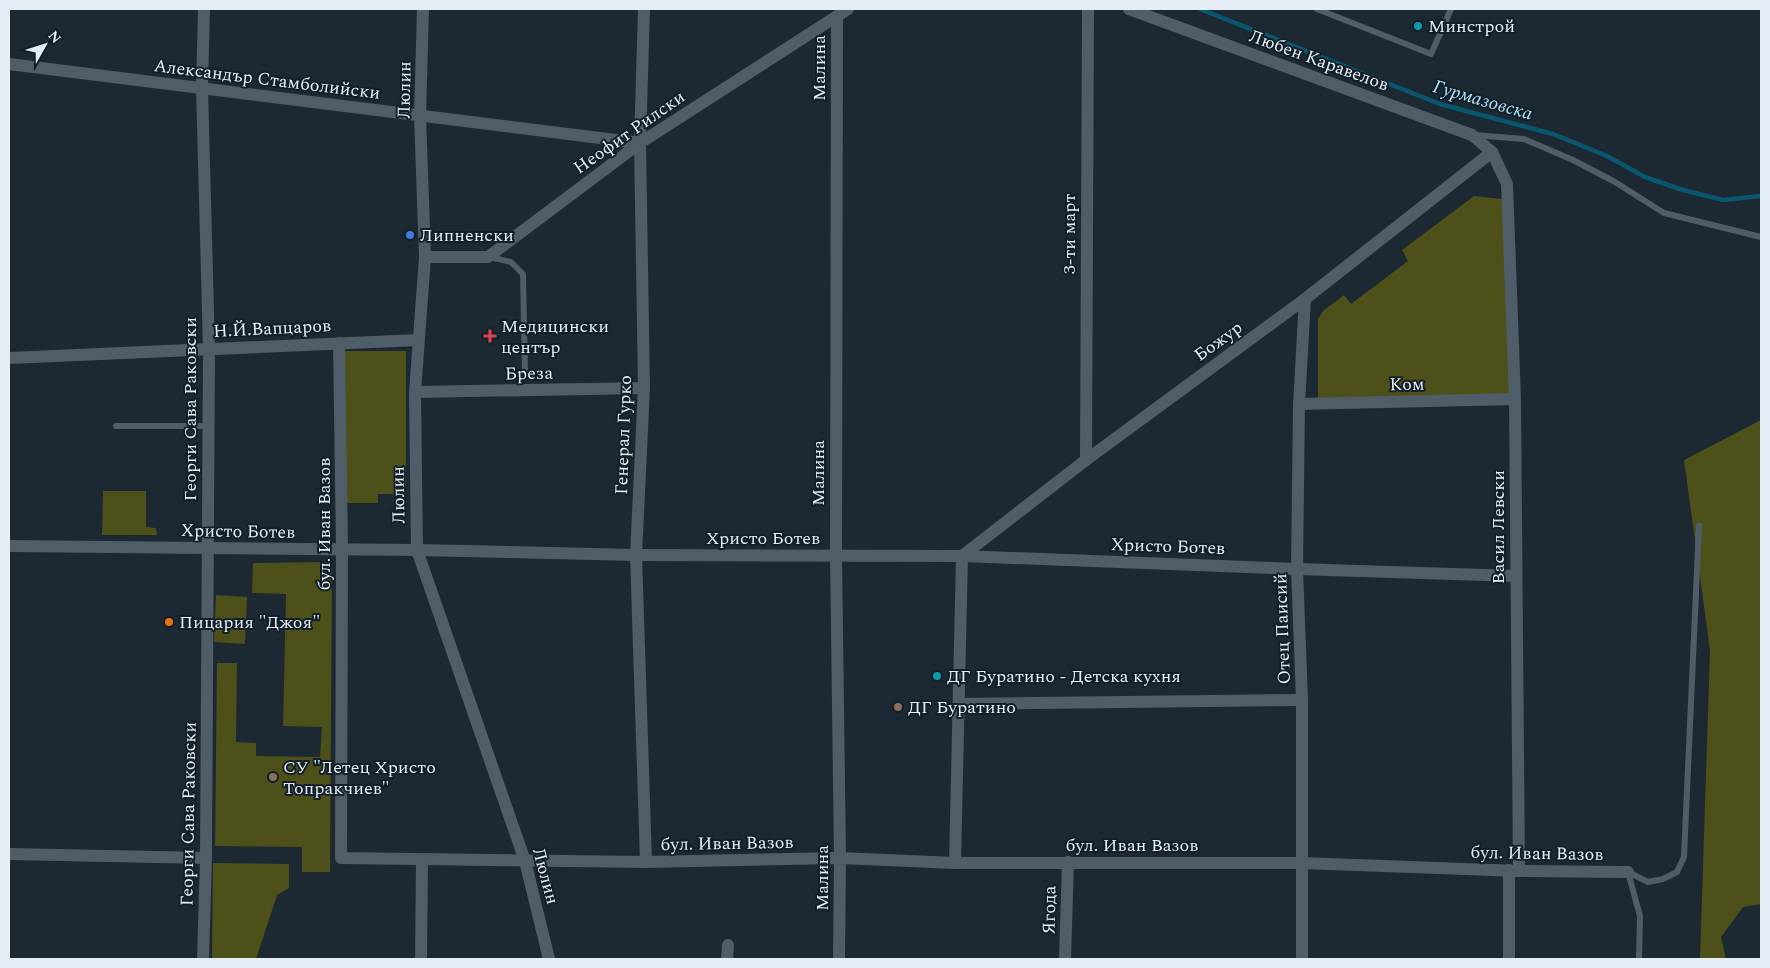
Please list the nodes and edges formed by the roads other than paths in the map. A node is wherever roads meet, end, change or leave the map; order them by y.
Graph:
1 (204, 9) edge
2 (423, 9) edge
3 (644, 9) edge
4 (848, 9) edge
5 (1088, 9) edge
6 (1129, 9) edge
7 (1317, 9) edge
8 (1451, 9) edge
9 (836, 17) junction
10 (9, 64) edge
11 (202, 88) junction
12 (420, 116) junction
13 (1472, 135) junction
14 (640, 143) junction
15 (1492, 152) junction
16 (1761, 237) edge
17 (425, 257) junction
18 (488, 257) junction
19 (1305, 298) junction
20 (418, 340) junction
21 (339, 343) junction
22 (209, 349) junction
23 (9, 358) edge
24 (525, 373) dead end
25 (644, 388) junction
26 (415, 392) junction
27 (1515, 399) junction
28 (1299, 404) junction
29 (116, 426) dead end
30 (208, 426) junction
31 (1086, 460) junction
32 (1699, 526) dead end
33 (9, 546) edge
34 (207, 548) junction
35 (342, 550) junction
36 (416, 550) junction
37 (636, 555) junction
38 (836, 555) junction
39 (962, 556) junction
40 (1297, 569) junction
41 (1516, 576) junction
42 (1302, 700) junction
43 (959, 704) junction
44 (9, 854) edge
45 (206, 858) junction
46 (840, 858) junction
47 (422, 860) junction
48 (525, 861) junction
49 (646, 862) junction
50 (1068, 862) junction
51 (955, 863) junction
52 (1302, 863) junction
53 (1514, 871) junction
54 (1628, 872) junction
55 (728, 945) dead end
56 (203, 959) edge
57 (421, 959) edge
58 (549, 959) edge
59 (727, 959) edge
60 (839, 959) edge
61 (1065, 959) edge
62 (1302, 959) edge
63 (1508, 959) edge
64 (1639, 959) edge

1 - 11 street, Георги Сава Раковски
2 - 12 street, Люлин
3 - 14 street, Генерал Гурко
4 - 9 street, Неофит Рилски
5 - 31 street, 3-ти март
6 - 13 street, Любен Каравелов
7 - 8 lane
9 - 14 street, Неофит Рилски
9 - 38 street, Малина
10 - 11 street, Александър Стамболийски
11 - 12 street, Александър Стамболийски
11 - 22 street, Георги Сава Раковски
12 - 14 street, Александър Стамболийски
12 - 17 street, Люлин
13 - 15 street, Любен Каравелов
13 - 16 lane
14 - 18 street, Неофит Рилски
14 - 25 street, Генерал Гурко
15 - 19 street, Божур
15 - 27 street, Васил Левски
17 - 18 street
17 - 20 street, Люлин
18 - 24 lane
19 - 28 street, Отец Паисий
19 - 31 street, Божур
20 - 21 street, Н.Й.Вапцаров
20 - 26 street, Люлин
21 - 22 street, Н.Й.Вапцаров
21 - 35 street, бул. Иван Вазов
22 - 23 street, Н.Й.Вапцаров
22 - 30 street, Георги Сава Раковски
25 - 26 street, Бреза
25 - 37 street, Генерал Гурко
26 - 36 street, Люлин
27 - 28 street, Ком
27 - 41 street, Васил Левски
28 - 40 street, Отец Паисий
29 - 30 lane
30 - 34 street, Георги Сава Раковски
31 - 39 street, Божур
32 - 54 lane
33 - 34 street, Христо Ботев
34 - 35 street, Христо Ботев
34 - 45 street, Георги Сава Раковски
35 - 36 street, Христо Ботев
35 - 47 street, бул. Иван Вазов
36 - 37 street, Христо Ботев
36 - 48 street, Люлин
37 - 38 street, Христо Ботев
37 - 49 street, Генерал Гурко
38 - 39 street, Христо Ботев
38 - 46 street, Малина
39 - 40 street, Христо Ботев
39 - 43 street
40 - 41 street, Христо Ботев
40 - 42 street, Отец Паисий
41 - 53 street, Васил Левски
42 - 43 street
42 - 52 street, Отец Паисий
43 - 51 street
44 - 45 street
45 - 56 street, Георги Сава Раковски
46 - 49 street, бул. Иван Вазов
46 - 51 street, бул. Иван Вазов
46 - 60 street, Малина
47 - 48 street, бул. Иван Вазов
47 - 57 street
48 - 49 street, бул. Иван Вазов
48 - 58 street, Люлин
50 - 51 street, бул. Иван Вазов
50 - 52 street, бул. Иван Вазов
50 - 61 street, Ягода
52 - 53 street, бул. Иван Вазов
52 - 62 street, Отец Паисий
53 - 54 street, бул. Иван Вазов
53 - 63 street, Васил Левски
54 - 64 lane
55 - 59 street

